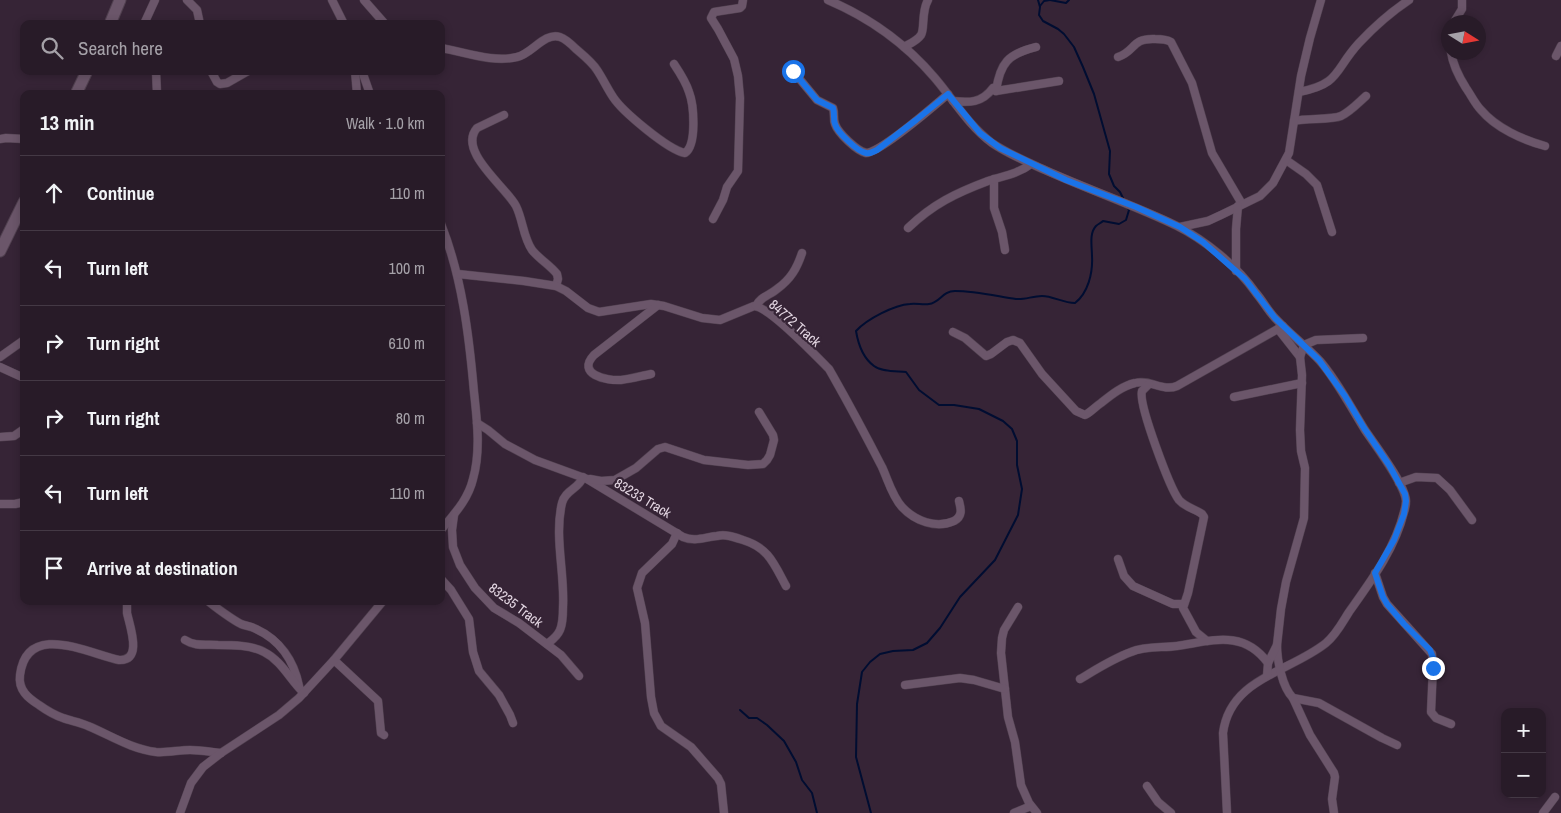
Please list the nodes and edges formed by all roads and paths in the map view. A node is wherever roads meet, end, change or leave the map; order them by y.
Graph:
1 (120, 0) edge
2 (154, 0) edge
3 (187, 0) edge
4 (332, 0) edge
5 (364, 0) edge
6 (743, 0) edge
7 (828, 0) edge
8 (928, 0) edge
9 (1321, 0) edge
10 (1409, 0) edge
11 (1462, 0) edge
12 (1458, 15) edge
13 (112, 20) edge
14 (146, 20) edge
15 (199, 20) edge
16 (342, 20) edge
17 (382, 20) edge
18 (1561, 46) edge
19 (904, 47) junction
20 (1036, 47) dead end
21 (445, 49) edge
22 (1118, 56) dead end
23 (1556, 56) dead end
24 (1453, 60) edge
25 (674, 64) dead end
26 (793, 71) dead end
27 (85, 75) edge
28 (156, 75) edge
29 (213, 75) edge
30 (241, 75) edge
31 (355, 75) edge
32 (363, 75) edge
33 (1059, 82) dead end
34 (78, 90) edge
35 (157, 90) edge
36 (357, 90) edge
37 (369, 90) edge
38 (996, 91) junction
39 (1299, 92) junction
40 (1366, 96) dead end
41 (950, 98) junction
42 (504, 115) dead end
43 (1294, 121) junction
44 (20, 138) edge
45 (0, 139) edge
46 (1545, 146) dead end
47 (1286, 160) junction
48 (1031, 164) junction
49 (994, 179) junction
50 (1240, 205) junction
51 (20, 210) edge
52 (713, 219) dead end
53 (1180, 227) junction
54 (908, 228) dead end
55 (1332, 232) dead end
56 (445, 236) edge
57 (1005, 250) dead end
58 (0, 251) edge
59 (802, 253) dead end
60 (1236, 271) junction
61 (458, 274) junction
62 (556, 286) junction
63 (658, 305) junction
64 (756, 306) junction
65 (1281, 328) junction
66 (953, 332) dead end
67 (1363, 338) dead end
68 (20, 343) edge
69 (1304, 345) junction
70 (0, 357) edge
71 (1300, 357) junction
72 (0, 367) edge
73 (652, 374) dead end
74 (20, 376) edge
75 (1302, 383) junction
76 (1149, 384) junction
77 (1234, 397) dead end
78 (759, 412) dead end
79 (477, 424) junction
80 (20, 432) edge
81 (0, 438) edge
82 (585, 478) junction
83 (1399, 483) junction
84 (959, 501) dead end
85 (20, 503) edge
86 (0, 504) edge
87 (454, 515) junction
88 (1472, 520) dead end
89 (445, 525) edge
90 (677, 533) junction
91 (1118, 559) dead end
92 (1375, 573) junction
93 (445, 583) edge
94 (786, 586) dead end
95 (1184, 604) junction
96 (127, 605) edge
97 (214, 605) edge
98 (379, 605) edge
99 (1018, 607) dead end
100 (184, 640) dead end
101 (1207, 641) junction
102 (547, 644) junction
103 (1277, 645) junction
104 (334, 660) junction
105 (1268, 663) junction
106 (1281, 669) junction
107 (579, 676) dead end
108 (1267, 676) junction
109 (1080, 679) dead end
110 (905, 685) dead end
111 (1005, 689) junction
112 (302, 691) junction
113 (1292, 698) junction
114 (513, 724) dead end
115 (1451, 724) dead end
116 (384, 735) dead end
117 (1397, 745) dead end
118 (221, 753) junction
119 (1147, 786) dead end
120 (1555, 797) dead end
121 (1031, 806) junction
122 (180, 813) edge
123 (724, 813) edge
124 (1014, 813) edge
125 (1037, 813) edge
126 (1171, 813) edge
127 (1227, 813) edge
128 (1334, 813) edge
129 (1544, 813) edge

1 - 13 main road
2 - 14 street
3 - 15 street
4 - 16 street
5 - 17 street
6 - 52 street
7 - 19 street
8 - 19 street
9 - 39 street
10 - 39 street
11 - 12 street
18 - 23 street
19 - 41 street
20 - 38 street
21 - 25 street
22 - 50 street
24 - 46 street
26 - 41 street
27 - 34 main road
28 - 35 street
29 - 30 street
31 - 36 street
32 - 37 street
33 - 38 street
38 - 41 street
39 - 43 street
40 - 43 street
41 - 48 street
42 - 62 street
43 - 47 street
44 - 45 street
47 - 50 street
47 - 55 street
48 - 49 street
48 - 53 street
49 - 54 street
49 - 57 street
50 - 53 street
50 - 60 street
51 - 58 main road
53 - 60 street
56 - 61 street
59 - 64 street
60 - 65 street
61 - 62 street, 84772 Track
61 - 79 street
62 - 63 street, 84772 Track
63 - 64 street, 84772 Track
63 - 73 street
64 - 84 street, 84772 Track
65 - 69 street
65 - 71 street
65 - 76 street
66 - 76 street
67 - 69 street
68 - 70 street
69 - 71 street
69 - 83 street
71 - 75 street
72 - 74 street
75 - 77 street
75 - 103 street
76 - 95 street
78 - 82 street
79 - 82 street, 83233 Track
79 - 87 street
80 - 81 street
82 - 90 street, 83233 Track
82 - 102 street
83 - 88 street
83 - 92 street
85 - 86 street
87 - 89 street
87 - 102 street, 83235 Track
90 - 94 street, 83233 Track
90 - 123 street
91 - 95 street
92 - 106 street
92 - 115 street
93 - 114 street
95 - 101 street
96 - 118 street
97 - 112 street
98 - 104 street
99 - 111 street
100 - 112 street
101 - 105 street
101 - 109 street
102 - 107 street, 83235 Track
103 - 105 street
103 - 106 street
104 - 112 street
104 - 116 street
105 - 108 street
106 - 108 street
106 - 113 street
108 - 127 street
110 - 111 street
111 - 121 street
112 - 118 street
113 - 117 street
113 - 128 street
118 - 122 street
119 - 126 street
120 - 129 street
121 - 124 street
121 - 125 street

